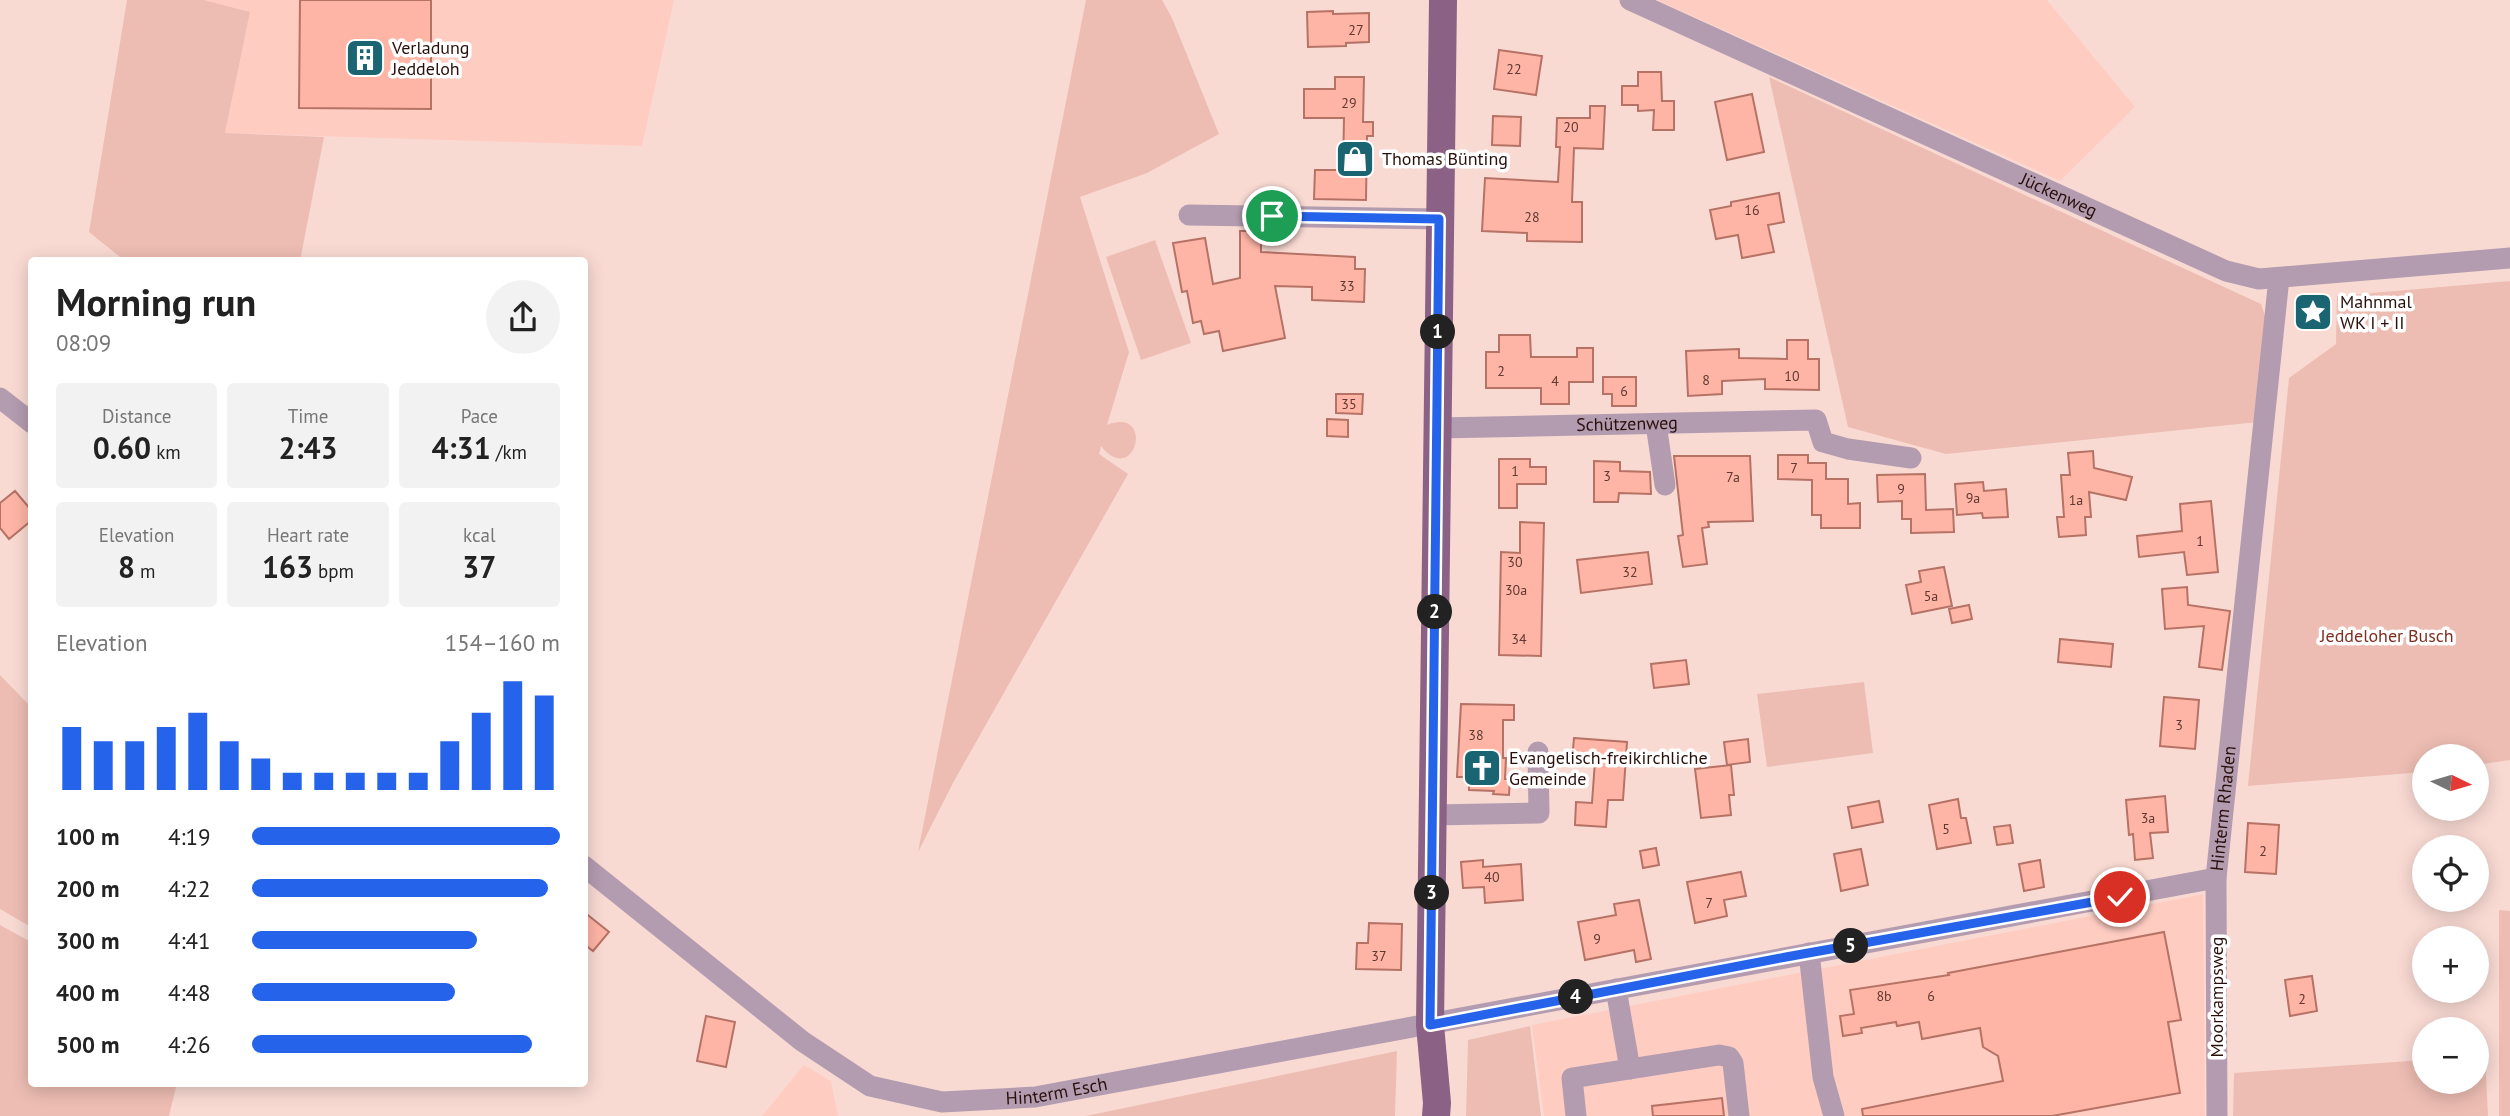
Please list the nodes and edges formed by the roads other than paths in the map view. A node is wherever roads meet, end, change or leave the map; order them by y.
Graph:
1 (1443, 0) edge
2 (1630, 0) edge
3 (1189, 215) dead end
4 (1439, 219) junction
5 (2510, 258) edge
6 (2279, 278) junction
7 (0, 398) edge
8 (28, 420) edge
9 (1656, 424) junction
10 (1438, 428) junction
11 (1910, 458) dead end
12 (1665, 485) dead end
13 (1538, 752) dead end
14 (1433, 815) junction
15 (588, 869) edge
16 (2216, 878) junction
17 (1809, 953) junction
18 (1616, 989) junction
19 (1430, 1025) junction
20 (1630, 1069) junction
21 (1421, 1116) edge
22 (1436, 1116) edge
23 (1576, 1116) edge
24 (1739, 1116) edge
25 (1834, 1116) edge
26 (2217, 1116) edge

1 - 4 main road
2 - 6 street, Jückenweg
3 - 4 street
4 - 10 main road
5 - 6 street, Jückenweg
6 - 16 street, Hinterm Rhaden
7 - 8 street
9 - 10 street, Schützenweg
9 - 11 street, Schützenweg
9 - 12 street
10 - 14 main road
13 - 14 street
14 - 19 main road
15 - 19 street, Hinterm Esch
16 - 17 street, Hinterm Rhaden
16 - 26 street, Moorkampsweg
17 - 18 street, Hinterm Rhaden
17 - 25 street
18 - 19 street, Hinterm Rhaden
18 - 20 street
19 - 21 main road
19 - 22 main road
20 - 23 street
20 - 24 street

